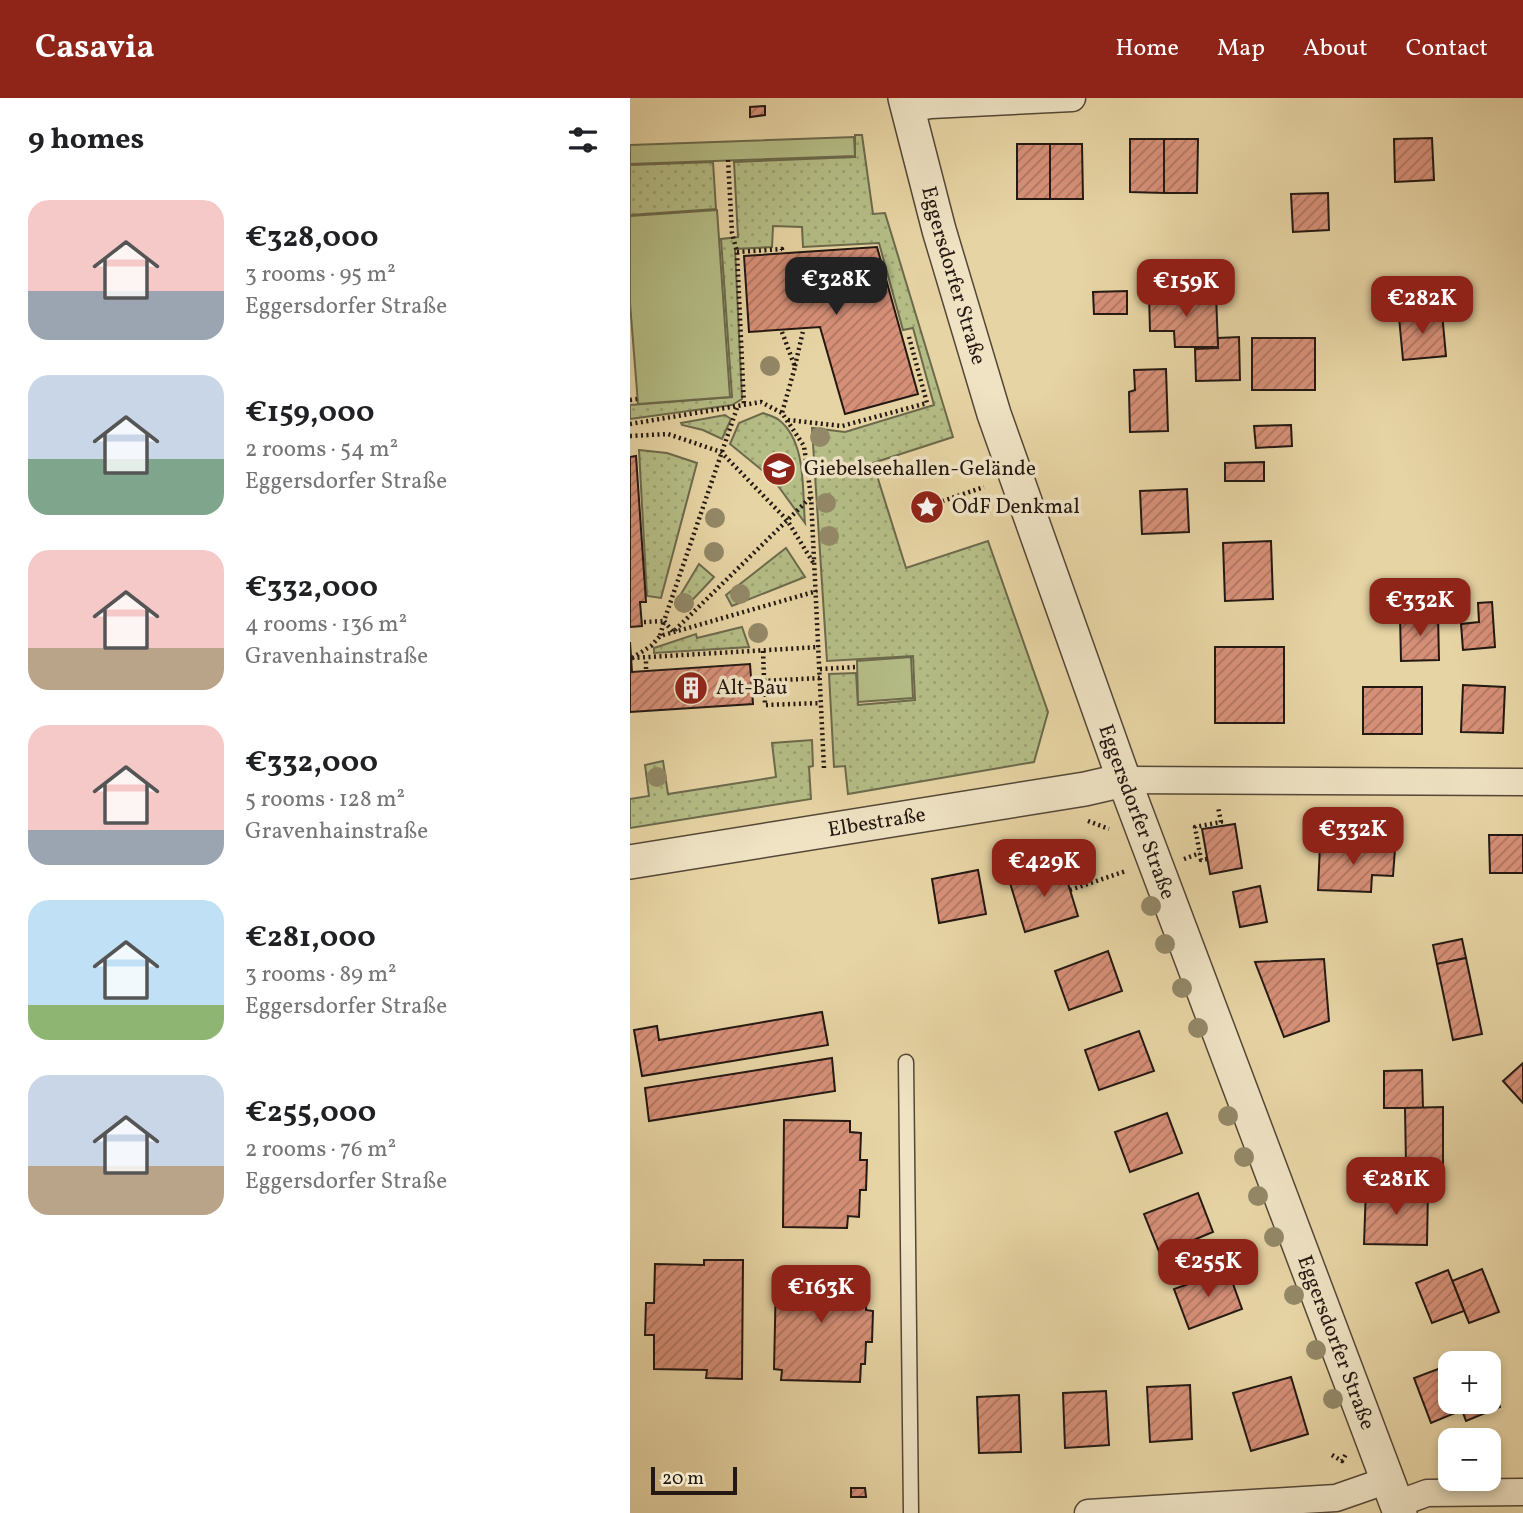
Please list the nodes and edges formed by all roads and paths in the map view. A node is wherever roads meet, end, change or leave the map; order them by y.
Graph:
1 (1072, 98) edge
2 (906, 103) edge
3 (728, 160) dead end
4 (737, 252) junction
5 (782, 252) dead end
6 (803, 331) dead end
7 (782, 332) dead end
8 (909, 337) dead end
9 (795, 367) junction
10 (637, 399) dead end
11 (630, 400) edge
12 (744, 406) junction
13 (737, 408) junction
14 (782, 413) junction
15 (787, 420) junction
16 (630, 425) edge
17 (630, 436) edge
18 (721, 452) junction
19 (984, 487) dead end
20 (811, 497) junction
21 (937, 503) dead end
22 (787, 520) junction
23 (815, 565) junction
24 (817, 591) junction
25 (664, 621) junction
26 (644, 622) dead end
27 (673, 632) junction
28 (660, 636) junction
29 (819, 647) junction
30 (763, 651) junction
31 (646, 658) junction
32 (857, 667) dead end
33 (646, 669) dead end
34 (820, 670) junction
35 (820, 678) junction
36 (763, 681) junction
37 (821, 703) junction
38 (824, 769) dead end
39 (1124, 780) junction
40 (1523, 782) edge
41 (1218, 806) dead end
42 (1077, 819) dead end
43 (1119, 835) dead end
44 (1200, 853) junction
45 (1207, 859) dead end
46 (1180, 860) dead end
47 (630, 862) edge
48 (1120, 873) dead end
49 (1070, 890) dead end
50 (906, 1062) dead end
51 (1523, 1492) edge
52 (1395, 1499) edge
53 (911, 1513) edge
54 (1088, 1513) edge

1 - 2 street
2 - 39 street, Eggersdorfer Straße
3 - 4 path
4 - 5 path
4 - 12 path
6 - 9 path
7 - 9 path
8 - 15 path
9 - 14 path
10 - 11 path
12 - 13 path
12 - 14 path
13 - 16 path
13 - 18 path
14 - 15 path
15 - 20 path
17 - 18 path
18 - 22 path
18 - 25 path
19 - 21 path
20 - 22 path
20 - 23 path
22 - 23 path
22 - 27 path
23 - 24 path
24 - 27 path
24 - 29 path
25 - 26 path
25 - 27 path
25 - 28 path
27 - 28 path
28 - 31 path
29 - 30 path
29 - 34 path
30 - 31 path
30 - 36 path
31 - 33 path
32 - 34 path
34 - 35 path
35 - 36 path
35 - 37 path
36 - 37 path
37 - 38 path
39 - 40 street
39 - 47 street, Elbestraße
39 - 52 street, Eggersdorfer Straße
41 - 44 path
42 - 43 path
44 - 45 path
44 - 46 path
48 - 49 path
50 - 53 lane
51 - 52 street
52 - 54 street

